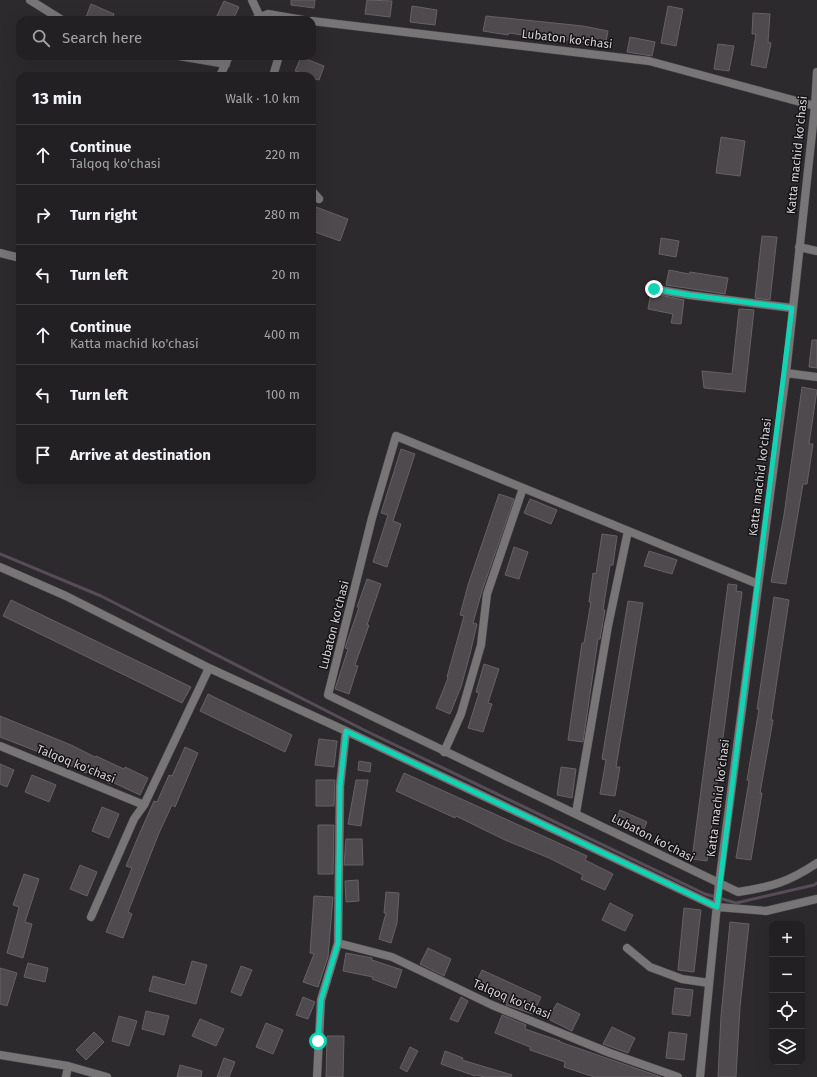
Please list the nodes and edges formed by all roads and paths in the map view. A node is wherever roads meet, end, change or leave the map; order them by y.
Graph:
1 (30, 0) edge
2 (252, 0) edge
3 (56, 16) edge
4 (256, 16) edge
5 (264, 16) edge
6 (277, 16) edge
7 (316, 21) edge
8 (227, 60) edge
9 (278, 60) edge
10 (222, 72) edge
11 (274, 72) edge
12 (817, 72) edge
13 (815, 106) junction
14 (316, 196) edge
15 (319, 199) dead end
16 (799, 247) junction
17 (817, 251) edge
18 (0, 253) edge
19 (16, 257) edge
20 (654, 289) dead end
21 (792, 308) junction
22 (786, 373) junction
23 (817, 377) edge
24 (523, 488) junction
25 (628, 531) junction
26 (0, 567) edge
27 (758, 584) junction
28 (209, 668) junction
29 (346, 731) junction
30 (0, 746) edge
31 (444, 752) junction
32 (144, 805) junction
33 (576, 813) junction
34 (817, 863) edge
35 (719, 884) junction
36 (817, 899) edge
37 (717, 907) junction
38 (91, 917) dead end
39 (338, 943) junction
40 (627, 948) dead end
41 (710, 983) junction
42 (0, 1055) edge
43 (68, 1066) junction
44 (66, 1077) edge
45 (107, 1077) edge
46 (317, 1077) edge
47 (678, 1077) edge
48 (700, 1077) edge

1 - 3 street
2 - 4 street
5 - 6 street
7 - 13 street, Lubaton ko'chasi
8 - 10 street
9 - 11 street
12 - 13 street, Katta machid ko'chasi
13 - 16 street, Katta machid ko'chasi
14 - 15 street
16 - 17 street
16 - 21 street, Katta machid ko'chasi
18 - 19 street
20 - 21 street
21 - 22 street, Katta machid ko'chasi
22 - 23 street
22 - 27 street, Katta machid ko'chasi
24 - 25 street
24 - 31 street
24 - 31 street, Lubaton ko'chasi
25 - 27 street
25 - 33 street
26 - 28 street
27 - 35 street, Katta machid ko'chasi
28 - 29 street
28 - 32 street
29 - 37 street
29 - 39 street
30 - 32 street, Talqoq ko'chasi
31 - 33 street, Lubaton ko'chasi
32 - 38 street
33 - 35 street, Lubaton ko'chasi
34 - 35 street, Lubaton ko'chasi
35 - 37 street, Katta machid ko'chasi
36 - 37 street
37 - 41 street, Katta machid ko'chasi
39 - 46 street
39 - 47 street, Talqoq ko'chasi
40 - 41 street
41 - 48 street, Katta machid ko'chasi
42 - 43 street
43 - 44 street
43 - 45 street

